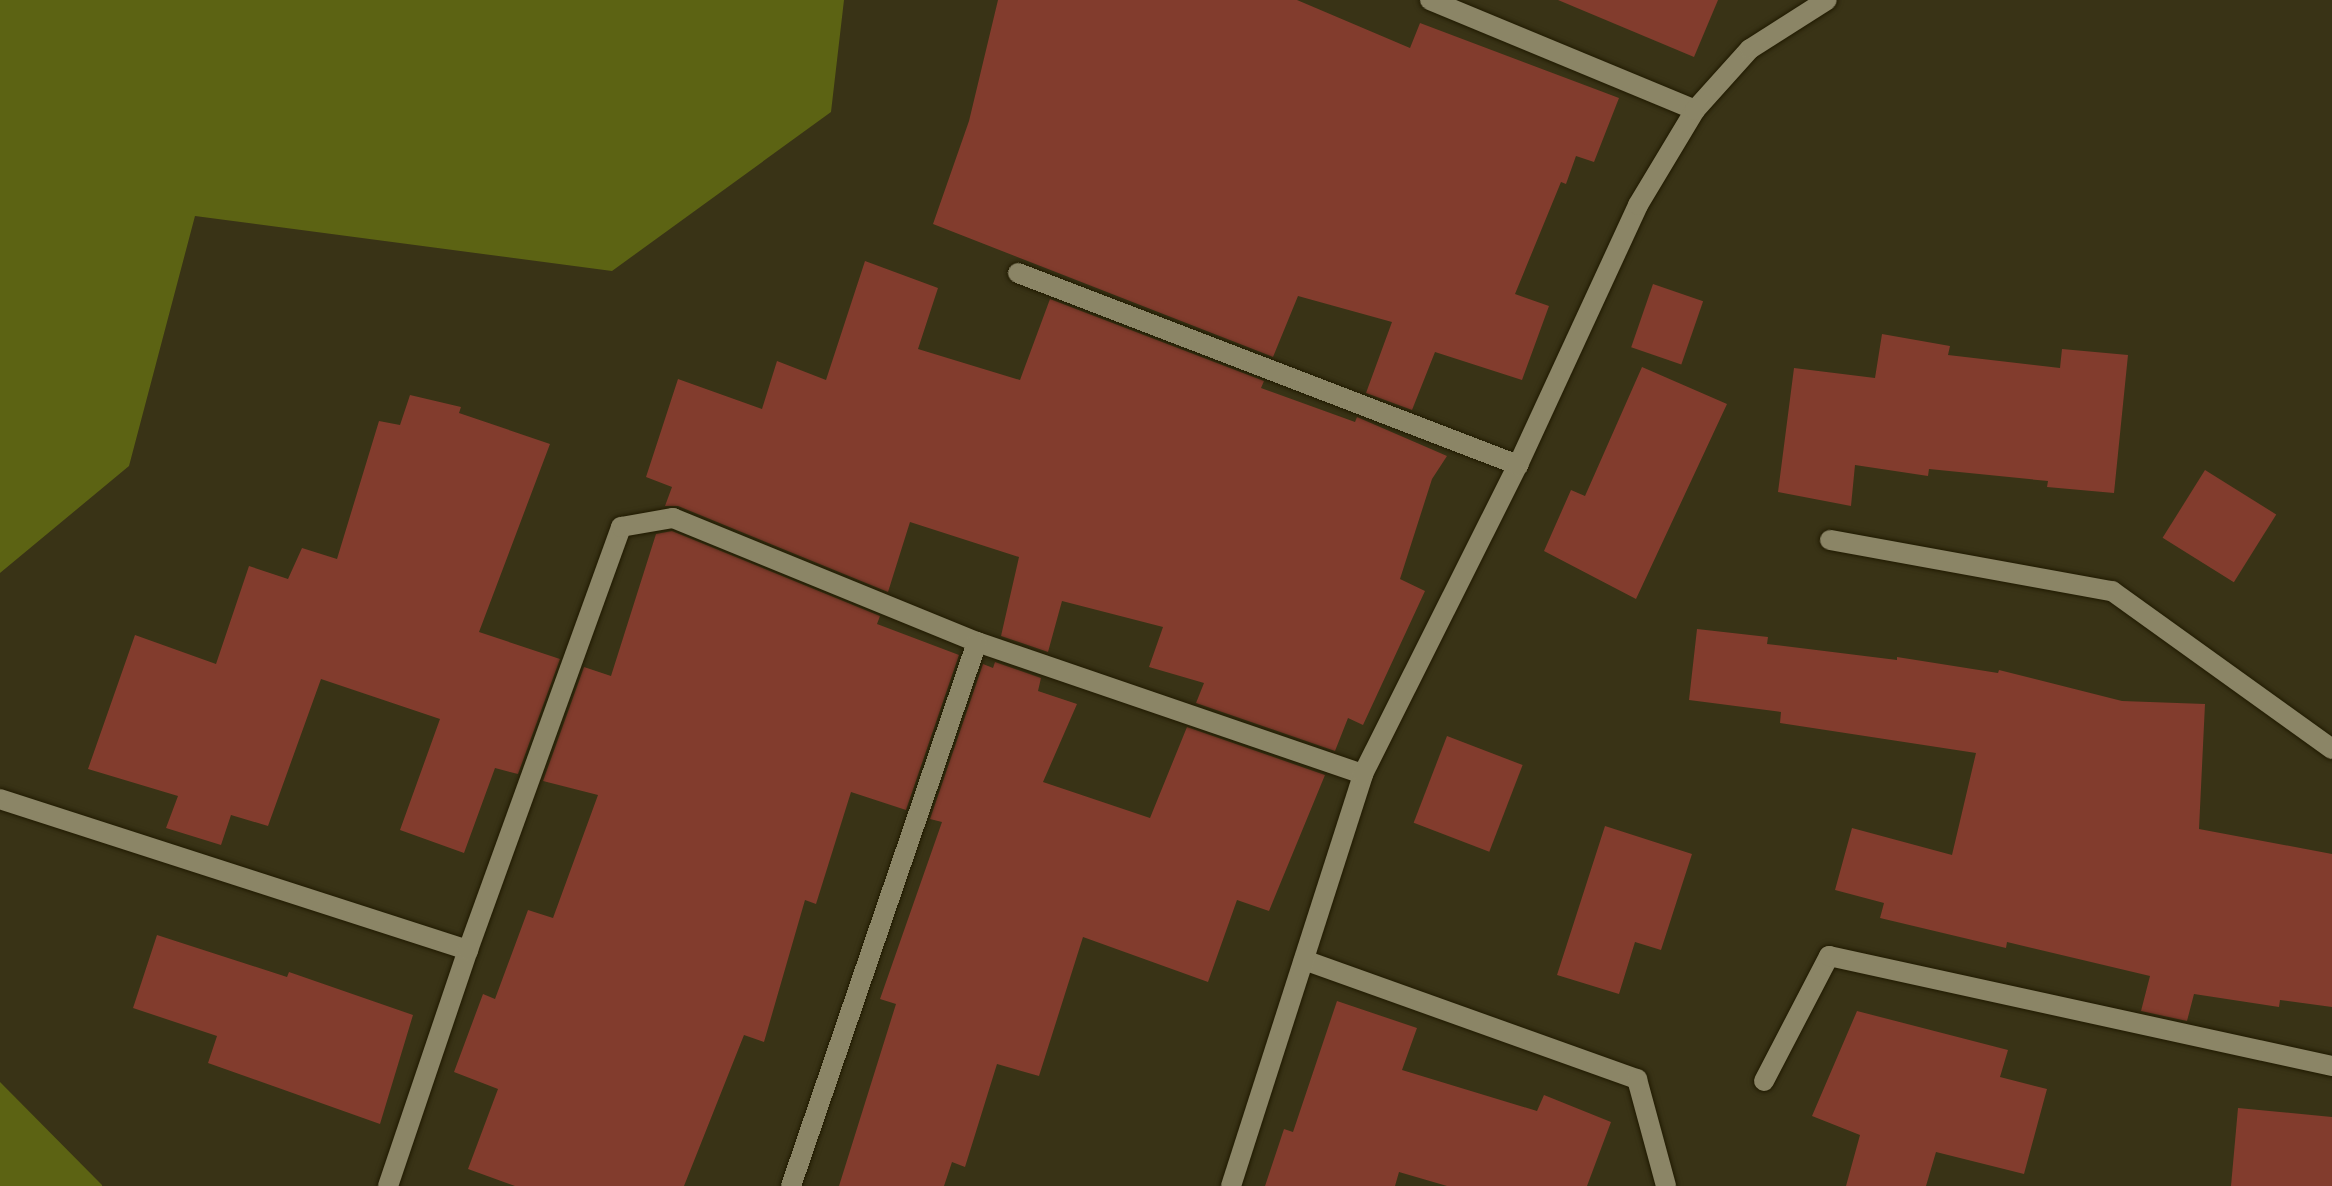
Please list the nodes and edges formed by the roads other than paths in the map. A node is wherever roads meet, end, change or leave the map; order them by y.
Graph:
1 (1430, 0) edge
2 (1827, 0) edge
3 (1695, 110) junction
4 (1018, 273) dead end
5 (1518, 465) junction
6 (1830, 540) dead end
7 (977, 642) junction
8 (2332, 749) edge
9 (1363, 774) junction
10 (0, 799) edge
11 (468, 950) junction
12 (1304, 960) junction
13 (2332, 1066) edge
14 (1764, 1081) dead end
15 (388, 1186) edge
16 (791, 1186) edge
17 (1231, 1186) edge
18 (1666, 1186) edge

1 - 3 street
2 - 3 street
3 - 5 street
4 - 5 street
5 - 9 street
6 - 8 street
7 - 9 street
7 - 11 street
7 - 16 street
9 - 12 street
10 - 11 street
11 - 15 street
12 - 17 street
12 - 18 street
13 - 14 street

